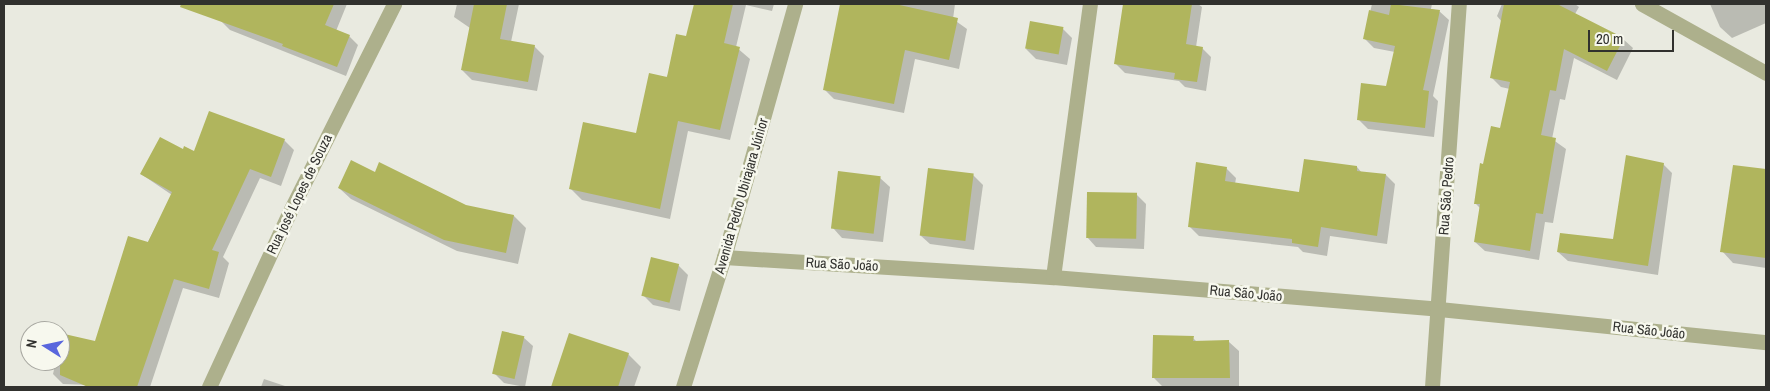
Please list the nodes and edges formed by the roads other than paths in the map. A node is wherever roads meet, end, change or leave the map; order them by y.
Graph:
1 (394, 4) edge
2 (795, 4) edge
3 (1090, 4) edge
4 (1459, 4) edge
5 (1642, 4) edge
6 (1766, 73) edge
7 (724, 257) junction
8 (1053, 277) junction
9 (1439, 309) junction
10 (1766, 342) edge
11 (209, 387) edge
12 (683, 387) edge
13 (1432, 387) edge

1 - 11 street, Rua josé Lopes de Souza
2 - 7 street, Avenida Pedro Ubirajara Júnior
3 - 8 street
4 - 9 street, Rua São Pedro
5 - 6 street
7 - 8 street, Rua São João
7 - 12 street, Avenida Pedro Ubirajara Júnior
8 - 9 street, Rua São João
9 - 10 street, Rua São João
9 - 13 street, Rua São Pedro

